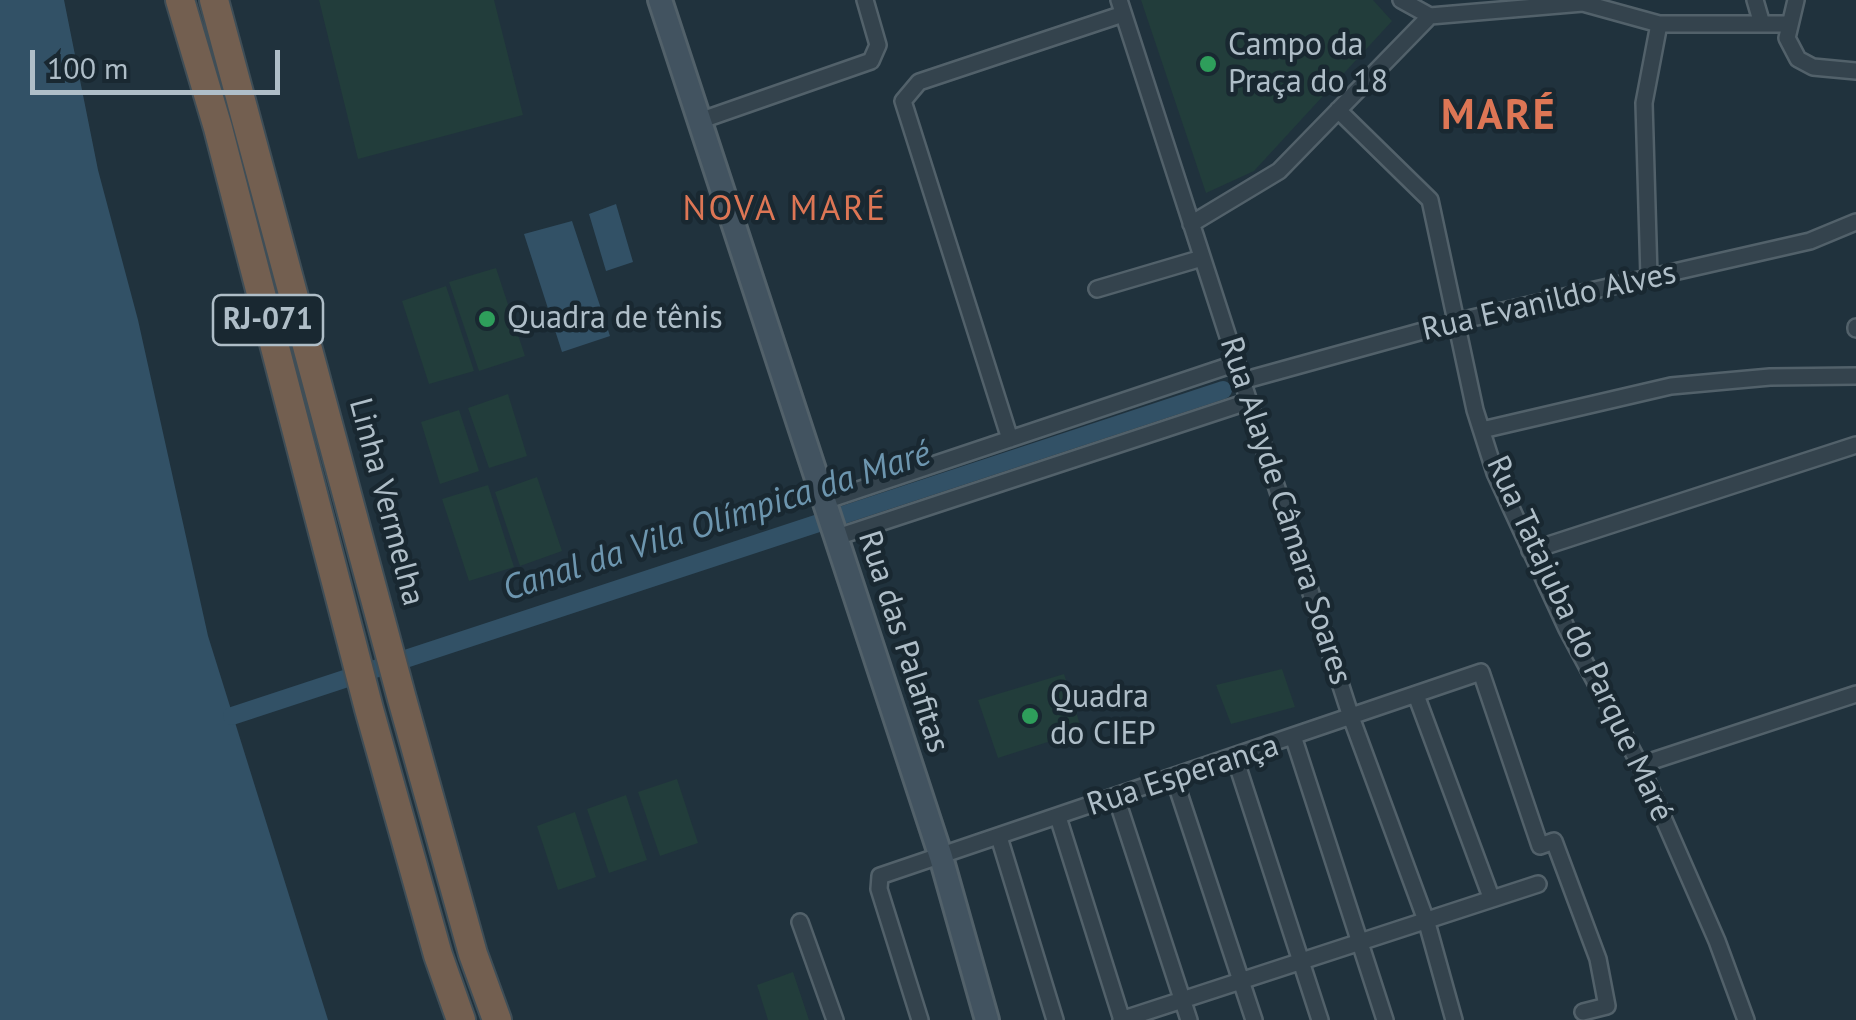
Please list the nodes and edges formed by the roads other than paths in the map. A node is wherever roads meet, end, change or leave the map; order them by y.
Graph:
1 (180, 0) edge
2 (214, 0) edge
3 (228, 0) edge
4 (660, 0) edge
5 (865, 0) edge
6 (1401, 0) edge
7 (1756, 0) edge
8 (1796, 0) edge
9 (1121, 7) edge
10 (1487, 7) edge
11 (1430, 16) junction
12 (1659, 24) junction
13 (1762, 24) junction
14 (1788, 24) junction
15 (1856, 71) edge
16 (1338, 110) junction
17 (699, 121) junction
18 (252, 130) junction
19 (1856, 222) edge
20 (1192, 224) junction
21 (1202, 258) junction
22 (1650, 277) junction
23 (1096, 289) dead end
24 (1459, 321) junction
25 (1236, 363) junction
26 (1856, 376) edge
27 (1242, 381) junction
28 (1248, 402) junction
29 (1482, 430) junction
30 (1010, 439) junction
31 (1856, 445) edge
32 (829, 522) junction
33 (1530, 551) junction
34 (1856, 694) edge
35 (1416, 695) junction
36 (1351, 717) junction
37 (1294, 739) junction
38 (1235, 758) junction
39 (1640, 765) junction
40 (1174, 778) junction
41 (1116, 798) junction
42 (1058, 818) junction
43 (999, 837) junction
44 (941, 857) junction
45 (1538, 884) dead end
46 (1490, 898) junction
47 (800, 922) dead end
48 (1427, 923) junction
49 (1362, 943) junction
50 (1300, 963) junction
51 (1242, 984) junction
52 (1182, 1000) junction
53 (1583, 1017) edge
54 (461, 1020) edge
55 (497, 1020) edge
56 (834, 1020) edge
57 (920, 1020) edge
58 (987, 1020) edge
59 (1056, 1020) edge
60 (1122, 1020) edge
61 (1188, 1020) edge
62 (1254, 1020) edge
63 (1320, 1020) edge
64 (1384, 1020) edge
65 (1454, 1020) edge
66 (1746, 1020) edge

1 - 54 highway, Linha Vermelha / RJ-071
2 - 18 highway, Linha Vermelha / RJ-071
3 - 18 highway
4 - 17 street, Rua das Palafitas
5 - 17 street
6 - 11 street
7 - 13 street
8 - 14 street
9 - 20 street, Rua Alayde Câmara Soares
9 - 30 street
10 - 11 street
10 - 12 street
11 - 16 street
12 - 13 street
12 - 22 street
13 - 14 street
14 - 15 street
16 - 20 street
16 - 24 street, Rua Tatajuba do Parque Maré
17 - 32 street, Rua das Palafitas
18 - 55 highway, Linha Vermelha / RJ-071
19 - 22 street, Rua Evanildo Alves
20 - 21 street, Rua Alayde Câmara Soares
21 - 23 street
21 - 25 street, Rua Alayde Câmara Soares
22 - 24 street, Rua Evanildo Alves
24 - 27 street, Rua Evanildo Alves
24 - 29 street, Rua Tatajuba do Parque Maré
25 - 27 street, Rua Alayde Câmara Soares
25 - 30 street
26 - 29 street
27 - 28 street, Rua Alayde Câmara Soares
28 - 32 street
28 - 36 street, Rua Alayde Câmara Soares
29 - 33 street, Rua Tatajuba do Parque Maré
30 - 32 street
31 - 33 street
32 - 44 street, Rua das Palafitas
33 - 39 street, Rua Tatajuba do Parque Maré
34 - 39 street
35 - 36 street, Rua Esperança
35 - 46 street
35 - 53 street, Rua Esperança
36 - 37 street, Rua Esperança
36 - 48 street, Rua Alayde Câmara Soares
37 - 38 street, Rua Esperança
37 - 49 street
38 - 40 street, Rua Esperança
38 - 50 street
39 - 66 street, Rua Tatajuba do Parque Maré
40 - 41 street, Rua Esperança
40 - 51 street
41 - 42 street, Rua Esperança
41 - 52 street
42 - 43 street, Rua Esperança
42 - 60 street
43 - 44 street, Rua Esperança
43 - 59 street
44 - 57 street, Rua Esperança
44 - 58 street, Rua das Palafitas
45 - 46 street
46 - 48 street
47 - 56 street
48 - 49 street
48 - 65 street, Rua Alayde Câmara Soares
49 - 50 street
49 - 64 street
50 - 51 street
50 - 63 street
51 - 52 street
51 - 62 street
52 - 60 street
52 - 61 street

